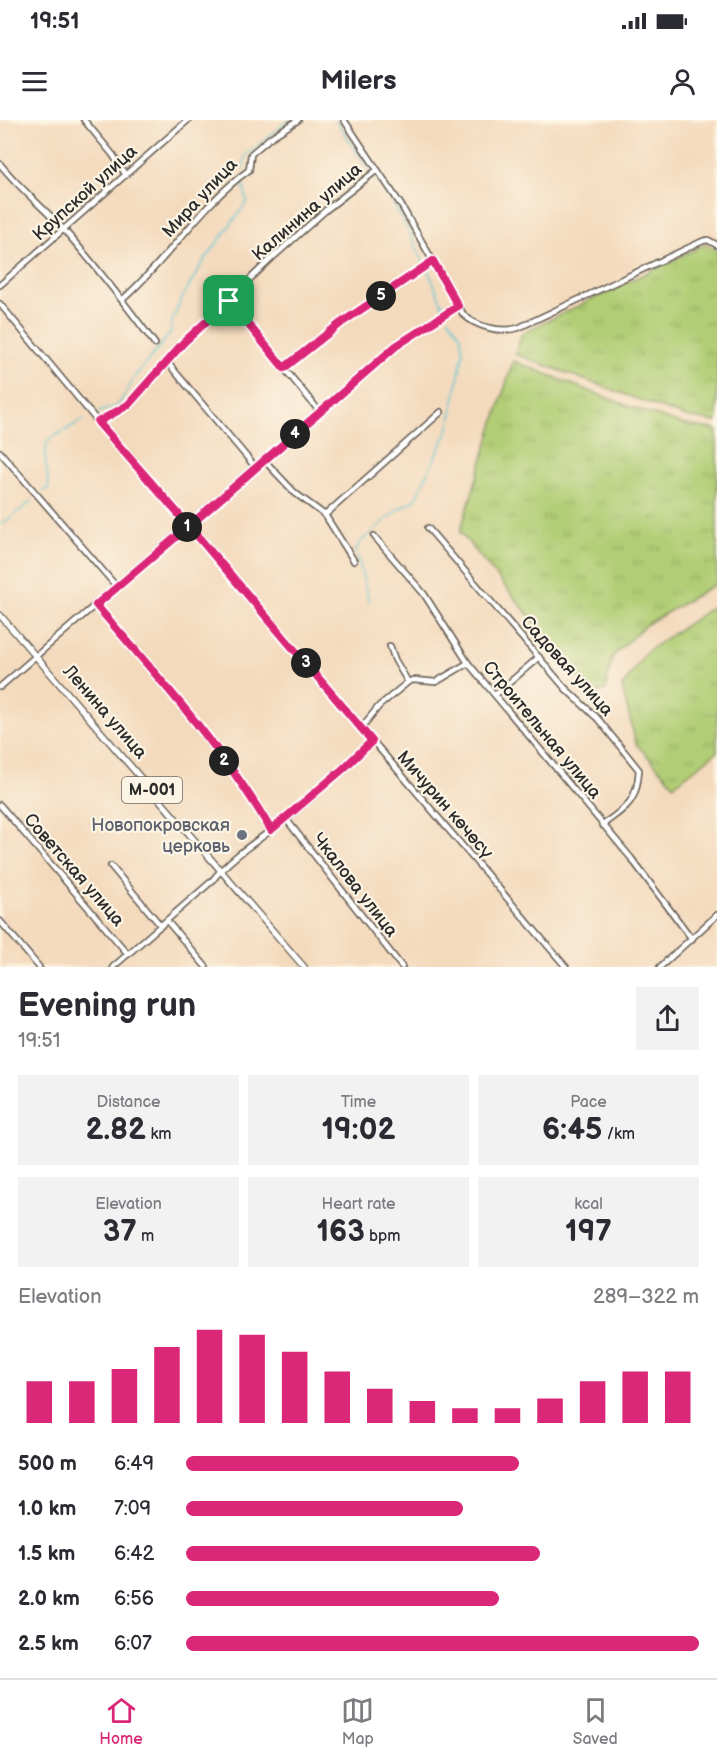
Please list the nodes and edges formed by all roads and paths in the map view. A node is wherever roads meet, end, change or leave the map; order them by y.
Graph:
1 (84, 120) edge
2 (188, 120) edge
3 (298, 120) edge
4 (344, 120) edge
5 (0, 164) edge
6 (377, 170) junction
7 (126, 175) junction
8 (64, 230) junction
9 (717, 245) edge
10 (433, 261) junction
11 (0, 285) edge
12 (122, 300) junction
13 (229, 301) junction
14 (0, 304) edge
15 (458, 306) junction
16 (155, 344) dead end
17 (167, 362) junction
18 (284, 368) junction
19 (320, 412) junction
20 (441, 412) dead end
21 (98, 422) junction
22 (0, 452) edge
23 (264, 460) junction
24 (256, 468) junction
25 (325, 515) junction
26 (189, 526) junction
27 (428, 528) dead end
28 (374, 536) dead end
29 (354, 561) dead end
30 (117, 587) junction
31 (96, 605) junction
32 (0, 615) edge
33 (390, 646) dead end
34 (36, 656) junction
35 (539, 657) junction
36 (468, 663) junction
37 (408, 682) junction
38 (0, 687) edge
39 (495, 695) junction
40 (362, 728) junction
41 (372, 741) junction
42 (0, 804) edge
43 (286, 819) junction
44 (602, 825) junction
45 (271, 830) junction
46 (111, 866) dead end
47 (221, 869) junction
48 (717, 915) edge
49 (0, 921) edge
50 (167, 921) junction
51 (161, 926) junction
52 (692, 939) junction
53 (128, 954) junction
54 (39, 967) edge
55 (113, 967) edge
56 (206, 967) edge
57 (304, 967) edge
58 (402, 967) edge
59 (566, 967) edge
60 (660, 967) edge

1 - 7 street
2 - 7 street, Крупской улица
3 - 12 street, Мира улица
4 - 6 street
5 - 8 street
6 - 10 street
6 - 13 street, Калинина улица
7 - 8 street, Крупской улица
8 - 11 street, Крупской улица
8 - 12 street
9 - 15 street
10 - 15 street
10 - 18 street
12 - 16 street
13 - 17 street, Калинина улица
13 - 18 street
14 - 21 street, Мичурин көчөсү
15 - 19 street
17 - 21 street, Калинина улица
17 - 24 street
18 - 19 street
19 - 23 street
20 - 25 street
21 - 26 street, Мичурин көчөсү
22 - 30 street
23 - 24 street
23 - 25 street
24 - 26 street
25 - 29 street
26 - 30 street
26 - 40 street, Мичурин көчөсү
27 - 35 street, Садовая улица
28 - 36 street, Строительная улица
30 - 31 street
31 - 34 street
31 - 45 street
32 - 34 main road, Ленина улица / М-001
33 - 37 street
34 - 38 street
34 - 47 main road, Ленина улица / М-001
35 - 39 street
35 - 44 street, Садовая улица
36 - 37 street
36 - 39 street, Строительная улица
37 - 40 street
39 - 44 street, Строительная улица
40 - 41 street, Мичурин көчөсү
41 - 43 street
41 - 59 street, Мичурин көчөсү
42 - 53 street, Советская улица
43 - 45 street
43 - 58 street, Чкалова улица
44 - 52 street, Строительная улица
45 - 47 street
46 - 51 street
47 - 50 street
47 - 57 main road, Ленина улица / М-001
48 - 52 street
49 - 54 street
50 - 51 street
50 - 56 street
51 - 53 street
52 - 60 street
53 - 55 street

